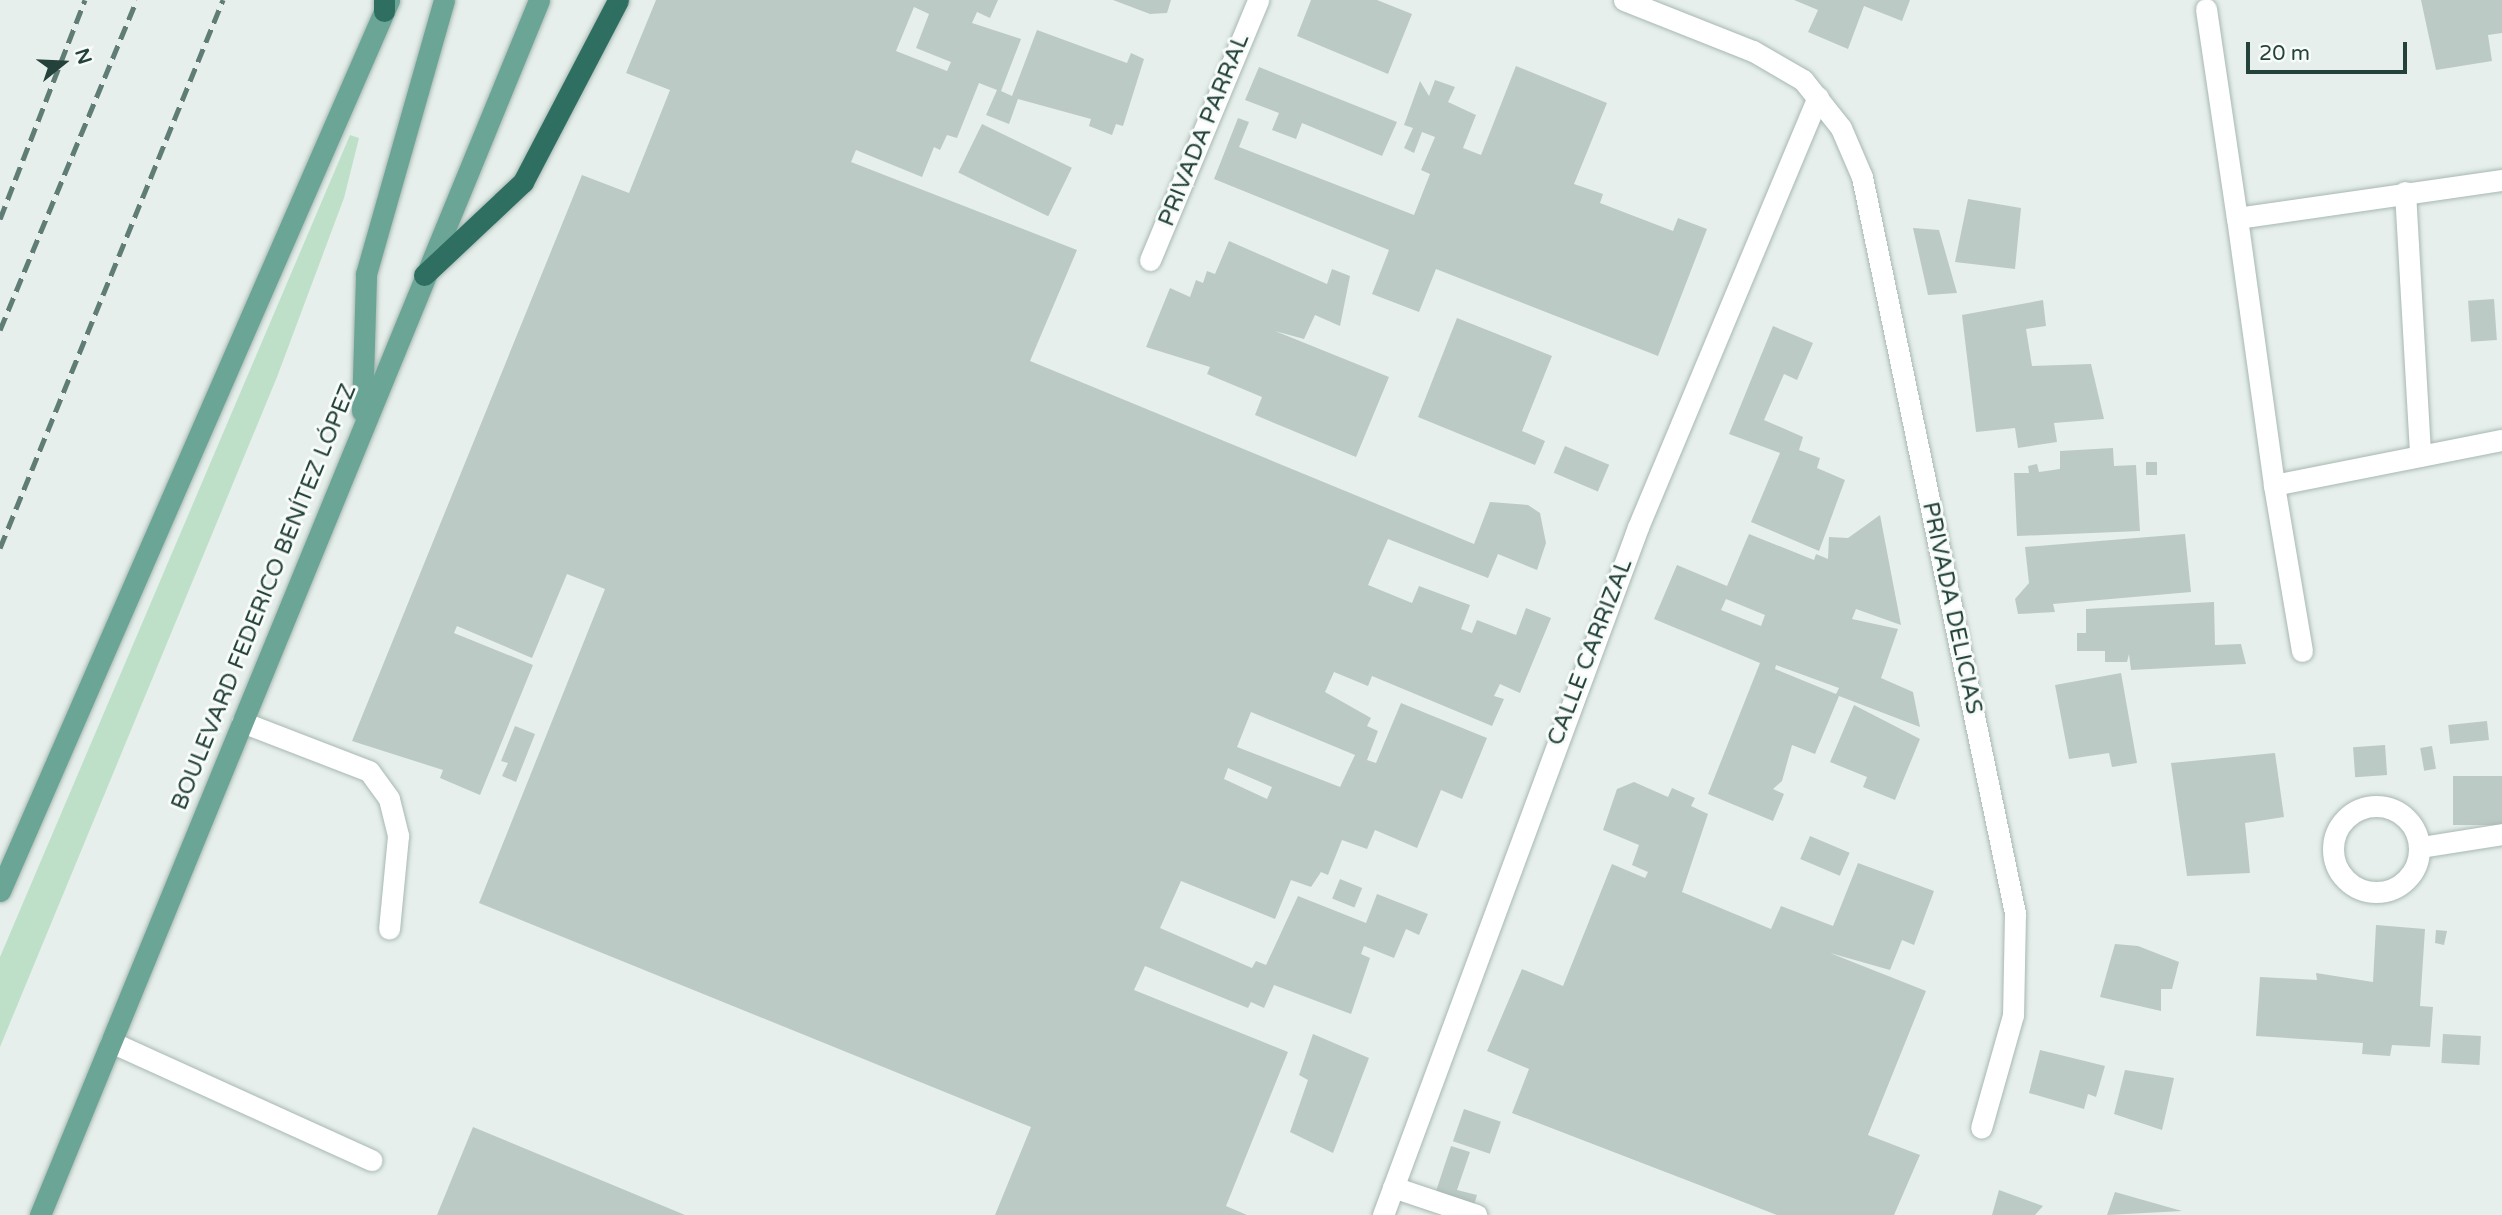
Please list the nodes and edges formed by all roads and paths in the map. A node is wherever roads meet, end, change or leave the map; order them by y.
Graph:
1 (444, 0) edge
2 (539, 0) edge
3 (618, 0) edge
4 (1258, 0) edge
5 (1624, 0) edge
6 (386, 4) edge
7 (2206, 9) dead end
8 (1818, 97) junction
9 (2502, 180) edge
10 (2405, 192) junction
11 (2237, 218) junction
12 (1150, 260) dead end
13 (424, 275) junction
14 (362, 420) junction
15 (2502, 440) edge
16 (2420, 456) junction
17 (2274, 485) junction
18 (2302, 651) dead end
19 (242, 722) junction
20 (2502, 834) edge
21 (2421, 847) junction
22 (0, 891) edge
23 (389, 929) dead end
24 (111, 1042) junction
25 (1981, 1128) dead end
26 (371, 1160) dead end
27 (1393, 1187) junction
28 (40, 1215) edge
29 (1383, 1215) edge
30 (1476, 1215) edge

1 - 14 main road
2 - 13 main road, BOULEVARD FEDERICO BENÍTEZ LÓPEZ
3 - 13 highway
4 - 12 street, PRIVADA PARRAL
5 - 8 street
6 - 22 main road
7 - 11 street
8 - 25 street, PRIVADA DELICIAS
8 - 27 street, CALLE CARRIZAL
9 - 10 street
10 - 11 street
10 - 16 street
11 - 17 street
13 - 14 main road, BOULEVARD FEDERICO BENÍTEZ LÓPEZ
14 - 19 main road, BOULEVARD FEDERICO BENÍTEZ LÓPEZ
15 - 16 street
16 - 17 street
17 - 18 street
19 - 23 street
19 - 24 main road, BOULEVARD FEDERICO BENÍTEZ LÓPEZ
20 - 21 street
21 - 21 street
24 - 26 street
24 - 28 main road, BOULEVARD FEDERICO BENÍTEZ LÓPEZ
27 - 29 street, CALLE CARRIZAL
27 - 30 street

